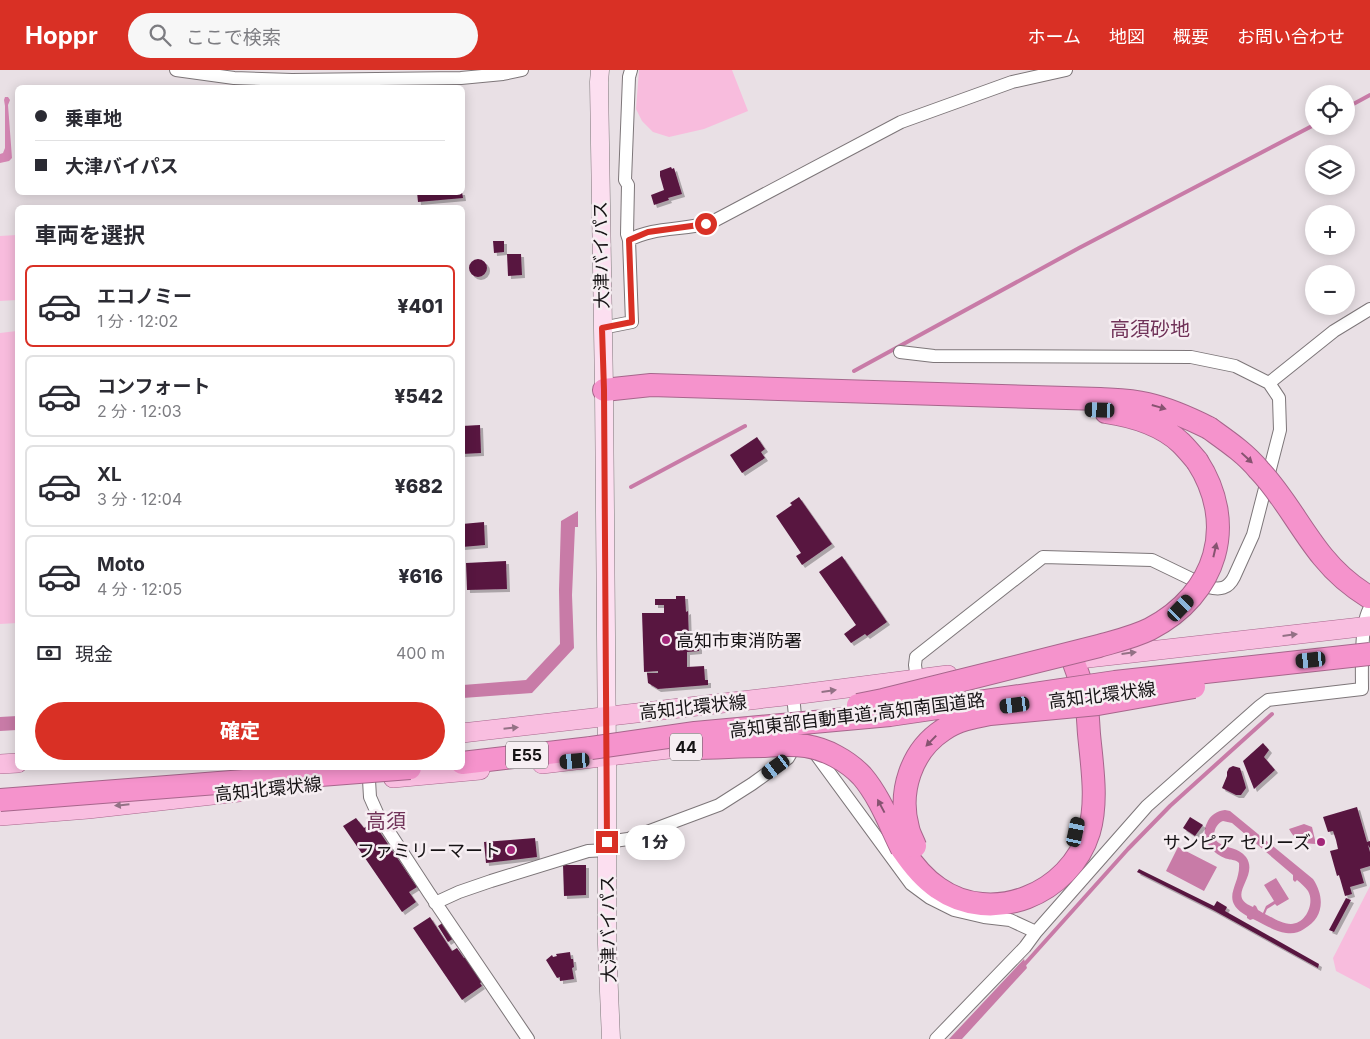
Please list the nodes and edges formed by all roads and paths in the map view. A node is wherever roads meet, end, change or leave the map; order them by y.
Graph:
1 (176, 70) edge
2 (522, 70) edge
3 (600, 70) edge
4 (631, 70) edge
5 (1066, 70) edge
6 (629, 240) junction
7 (1370, 309) edge
8 (602, 328) junction
9 (900, 352) dead end
10 (1269, 383) junction
11 (604, 390) junction
12 (1370, 598) edge
13 (1370, 608) edge
14 (1367, 626) edge
15 (1368, 659) edge
16 (1073, 660) junction
17 (916, 679) junction
18 (794, 695) junction
19 (1078, 697) junction
20 (607, 716) junction
21 (922, 716) junction
22 (803, 732) junction
23 (465, 733) edge
24 (695, 733) junction
25 (599, 753) junction
26 (15, 763) edge
27 (465, 763) edge
28 (0, 764) edge
29 (465, 766) edge
30 (384, 770) edge
31 (423, 770) edge
32 (361, 776) edge
33 (0, 800) edge
34 (0, 816) edge
35 (607, 846) junction
36 (908, 848) junction
37 (436, 903) junction
38 (1036, 932) junction
39 (528, 1039) edge
40 (611, 1039) edge
41 (936, 1039) edge

1 - 2 street
3 - 8 main road, 大津バイパス
4 - 6 street
5 - 6 street
6 - 8 street
7 - 10 street
8 - 11 main road, 大津バイパス
9 - 10 street
10 - 17 street
11 -> 12 highway, bridge
11 - 20 main road, 大津バイパス
24 -> 11 highway, bridge
13 - 14 street
14 - 15 street
16 -> 14 main road, 高知北環状線 / 44
15 - 19 main road, 高知北環状線 / 44
15 - 24 highway, 高知東部自動車道;高知南国道路 / E55, bridge
15 -> 36 highway, bridge
15 - 38 street
16 - 17 main road, 高知北環状線 / 44
16 - 19 highway
18 -> 17 main road, 高知北環状線 / 44
17 - 21 street
18 - 20 main road, 高知北環状線 / 44
18 - 22 street
19 - 21 main road, 高知北環状線 / 44
19 - 36 highway
23 -> 20 main road, 高知北環状線 / 44
20 - 25 main road, 大津バイパス
21 - 22 main road, 高知北環状線 / 44
22 - 25 main road, 高知北環状線 / 44
22 - 35 street
22 - 38 street
24 - 25 highway, 高知東部自動車道;高知南国道路 / E55, bridge
25 - 27 highway, 高知東部自動車道;高知南国道路 / E55
25 - 29 main road, 高知北環状線 / 44
25 - 35 main road, 大津バイパス
36 -> 25 highway, bridge
26 - 28 main road
30 - 33 highway, bridge
31 - 32 main road, 高知北環状線 / 44
32 -> 34 main road, 高知北環状線 / 44
32 - 37 street
35 - 37 street
35 - 40 main road, 大津バイパス
37 - 39 street
38 - 41 street

